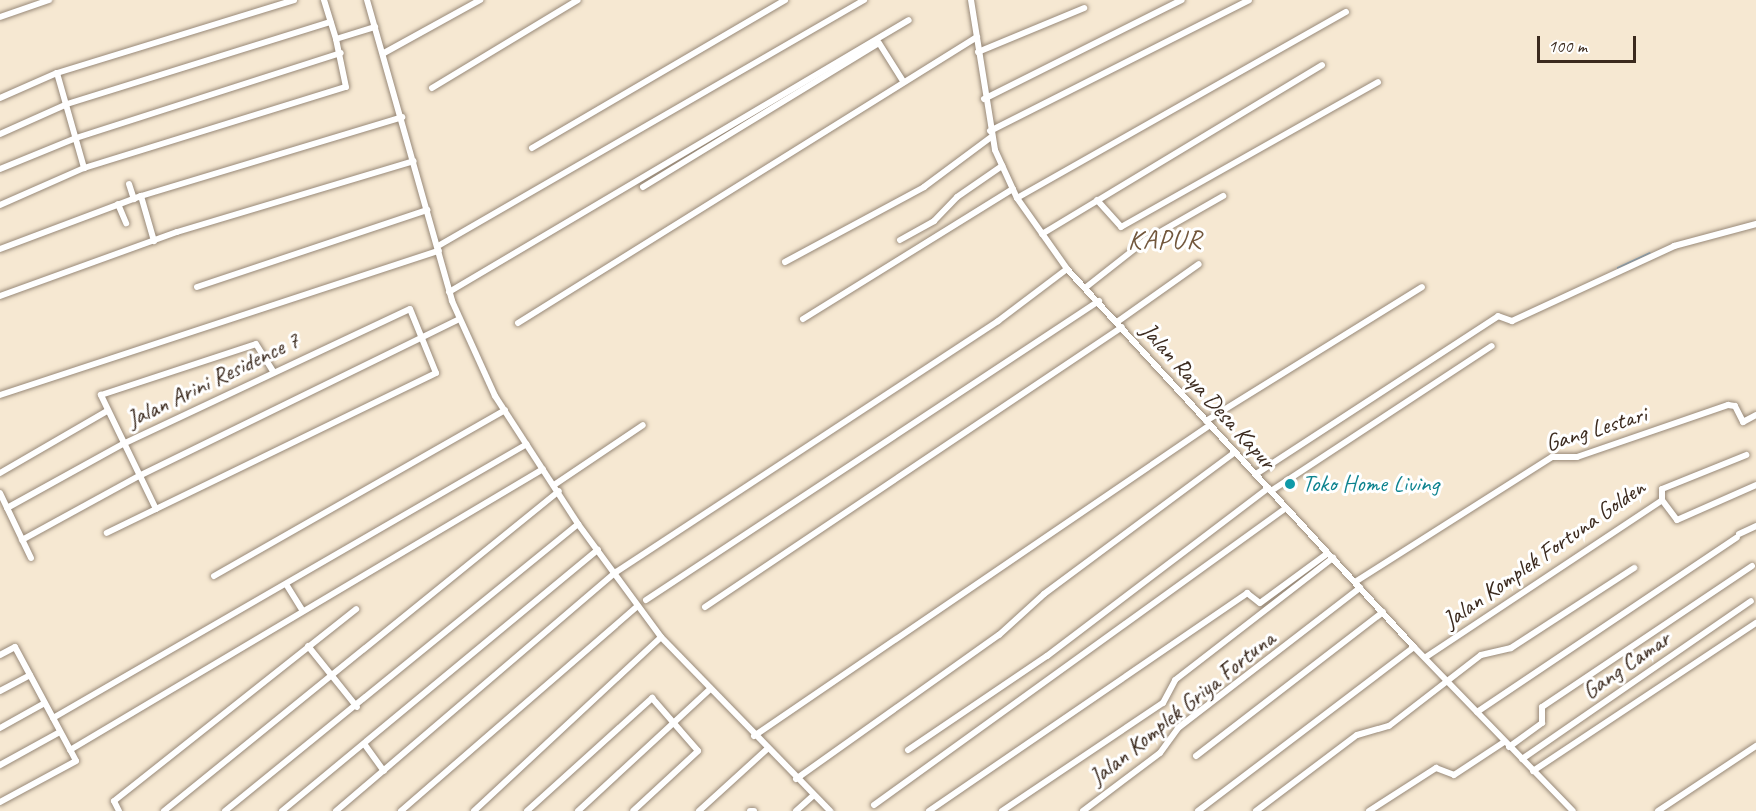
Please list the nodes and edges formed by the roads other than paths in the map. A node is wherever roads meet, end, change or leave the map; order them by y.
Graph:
1 (49, 0) edge
2 (294, 0) edge
3 (324, 0) edge
4 (367, 0) edge
5 (480, 0) edge
6 (578, 0) edge
7 (785, 0) edge
8 (864, 0) edge
9 (971, 0) edge
10 (1182, 0) edge
11 (1249, 0) edge
12 (1084, 8) dead end
13 (1346, 12) dead end
14 (0, 17) edge
15 (909, 20) dead end
16 (331, 22) junction
17 (375, 27) junction
18 (977, 37) junction
19 (336, 39) junction
20 (978, 52) junction
21 (341, 53) junction
22 (384, 53) junction
23 (1322, 65) dead end
24 (57, 74) junction
25 (903, 81) junction
26 (1378, 82) dead end
27 (432, 88) dead end
28 (0, 98) edge
29 (984, 99) junction
30 (67, 104) junction
31 (402, 117) junction
32 (0, 134) edge
33 (990, 134) junction
34 (76, 138) junction
35 (532, 148) dead end
36 (414, 161) junction
37 (1002, 166) junction
38 (84, 168) junction
39 (0, 169) edge
40 (129, 184) dead end
41 (643, 187) dead end
42 (1013, 189) junction
43 (1223, 196) dead end
44 (137, 197) junction
45 (1017, 198) junction
46 (1097, 200) junction
47 (118, 204) junction
48 (0, 205) edge
49 (427, 210) junction
50 (126, 223) dead end
51 (1756, 224) edge
52 (1042, 234) junction
53 (900, 240) dead end
54 (154, 241) junction
55 (0, 249) edge
56 (438, 249) junction
57 (785, 262) dead end
58 (1199, 264) dead end
59 (1067, 269) junction
60 (197, 287) dead end
61 (1422, 287) dead end
62 (1085, 288) junction
63 (449, 292) junction
64 (0, 296) edge
65 (1099, 301) junction
66 (459, 319) junction
67 (803, 319) dead end
68 (518, 323) dead end
69 (1119, 325) junction
70 (423, 338) junction
71 (1491, 346) dead end
72 (273, 371) junction
73 (0, 395) edge
74 (505, 410) junction
75 (107, 411) junction
76 (1756, 416) edge
77 (1208, 423) junction
78 (643, 425) dead end
79 (123, 444) junction
80 (527, 444) junction
81 (1235, 452) junction
82 (1746, 455) dead end
83 (543, 469) junction
84 (0, 472) edge
85 (1256, 474) junction
86 (139, 476) junction
87 (554, 485) junction
88 (1756, 485) edge
89 (1270, 489) junction
90 (559, 492) junction
91 (0, 493) edge
92 (1662, 500) junction
93 (1286, 507) junction
94 (7, 508) junction
95 (156, 509) junction
96 (578, 524) junction
97 (1756, 526) edge
98 (107, 533) dead end
99 (22, 540) junction
100 (598, 550) junction
101 (1330, 556) junction
102 (31, 558) dead end
103 (1752, 566) dead end
104 (1634, 568) dead end
105 (616, 572) junction
106 (214, 576) dead end
107 (1355, 582) junction
108 (286, 584) junction
109 (1360, 588) junction
110 (646, 600) dead end
111 (1751, 601) dead end
112 (639, 606) junction
113 (705, 607) dead end
114 (356, 609) dead end
115 (302, 610) junction
116 (1383, 612) junction
117 (1756, 623) edge
118 (661, 637) junction
119 (308, 646) junction
120 (1414, 647) junction
121 (0, 655) edge
122 (1426, 657) junction
123 (30, 675) junction
124 (332, 676) junction
125 (1448, 681) junction
126 (709, 690) junction
127 (0, 691) edge
128 (45, 703) junction
129 (357, 707) junction
130 (1478, 712) junction
131 (53, 718) junction
132 (674, 723) junction
133 (0, 728) edge
134 (60, 732) junction
135 (754, 736) junction
136 (365, 745) junction
137 (1506, 745) junction
138 (1756, 746) edge
139 (70, 750) junction
140 (766, 750) junction
141 (908, 750) dead end
142 (1196, 756) dead end
143 (1522, 759) junction
144 (0, 765) edge
145 (384, 771) junction
146 (1533, 771) junction
147 (796, 779) junction
148 (814, 795) junction
149 (0, 802) edge
150 (874, 805) dead end
151 (119, 811) edge
152 (164, 811) edge
153 (225, 811) edge
154 (282, 811) edge
155 (336, 811) edge
156 (401, 811) edge
157 (474, 811) edge
158 (527, 811) edge
159 (578, 811) edge
160 (633, 811) edge
161 (699, 811) edge
162 (796, 811) edge
163 (830, 811) edge
164 (929, 811) edge
165 (1002, 811) edge
166 (1083, 811) edge
167 (1198, 811) edge
168 (1256, 811) edge
169 (1369, 811) edge
170 (1573, 811) edge
171 (1658, 811) edge

1 - 14 street
2 - 24 street
3 - 16 street
4 - 17 street
5 - 22 street
6 - 27 street
7 - 35 street
8 - 56 street
9 - 18 street, Jalan Raya Desa Kapur
10 - 29 street
11 - 33 street
12 - 20 street
13 - 45 street
15 - 63 street
16 - 19 street
16 - 30 street
17 - 19 street
17 - 22 street
18 - 20 street, Jalan Raya Desa Kapur
18 - 25 street
19 - 21 street
20 - 29 street, Jalan Raya Desa Kapur
21 - 34 street
21 - 38 street
22 - 31 street
23 - 46 street
24 - 28 street
24 - 30 street
25 - 41 street
25 - 68 street
26 - 46 street
29 - 33 street, Jalan Raya Desa Kapur
30 - 32 street
30 - 34 street
31 - 36 street
31 - 44 street
33 - 37 street, Jalan Raya Desa Kapur
33 - 57 street
34 - 38 street
34 - 39 street
36 - 49 street
36 - 54 street
37 - 42 street, Jalan Raya Desa Kapur
37 - 53 street
38 - 48 street
40 - 44 street
42 - 45 street, Jalan Raya Desa Kapur
42 - 67 street
43 - 62 street
44 - 47 street
44 - 54 street
45 - 52 street, Jalan Raya Desa Kapur
46 - 52 street
47 - 50 street
47 - 55 street
49 - 56 street
49 - 60 street
51 - 85 street
52 - 59 street, Jalan Raya Desa Kapur
54 - 64 street
56 - 63 street
56 - 73 street
58 - 69 street
59 - 62 street, Jalan Raya Desa Kapur
59 - 105 street
61 - 77 street
62 - 65 street, Jalan Raya Desa Kapur
63 - 66 street
65 - 69 street, Jalan Raya Desa Kapur
65 - 110 street
66 - 70 street
66 - 74 street
69 - 77 street, Jalan Raya Desa Kapur
69 - 113 street
70 - 72 street, Jalan Arini Residence 7
70 - 86 street
70 - 95 street, Jalan Arini Residence 7
71 - 89 street
72 - 75 street
72 - 79 street, Jalan Arini Residence 7
74 - 80 street
74 - 106 street
75 - 79 street
75 - 84 street, Jalan Arini Residence 7
76 - 107 street, Gang Lestari
77 - 81 street, Jalan Raya Desa Kapur
77 - 135 street
78 - 87 street
79 - 86 street
79 - 94 street, Jalan Arini Residence 7
80 - 83 street
80 - 108 street
81 - 85 street, Jalan Raya Desa Kapur
81 - 147 street
82 - 92 street, Jalan Komplek Fortuna Golden
83 - 87 street
83 - 115 street
85 - 89 street, Jalan Raya Desa Kapur
86 - 95 street
86 - 99 street
87 - 90 street
88 - 92 street
89 - 93 street, Jalan Raya Desa Kapur
89 - 141 street
90 - 96 street
90 - 124 street
91 - 94 street
92 - 122 street, Jalan Komplek Fortuna Golden
93 - 101 street, Jalan Raya Desa Kapur
93 - 150 street
94 - 99 street
95 - 98 street, Jalan Arini Residence 7
96 - 100 street
96 - 129 street
97 - 130 street
99 - 102 street
100 - 105 street
100 - 136 street
101 - 107 street, Jalan Raya Desa Kapur
101 - 164 street
101 - 165 street
103 - 137 street
104 - 125 street
105 - 112 street
105 - 145 street
107 - 109 street, Jalan Raya Desa Kapur
108 - 115 street
108 - 131 street
109 - 116 street, Jalan Raya Desa Kapur
109 - 166 street, Jalan Komplek Griya Fortuna
111 - 143 street, Gang Camar
112 - 118 street
112 - 156 street
114 - 119 street
115 - 139 street
116 - 120 street, Jalan Raya Desa Kapur
116 - 142 street
117 - 146 street
118 - 126 street
118 - 157 street
119 - 124 street
119 - 151 street
120 - 122 street, Jalan Raya Desa Kapur
120 - 167 street
121 - 123 street
122 - 125 street, Jalan Raya Desa Kapur
123 - 127 street
123 - 128 street
124 - 129 street
124 - 152 street
125 - 130 street, Jalan Raya Desa Kapur
125 - 168 street
126 - 132 street
126 - 135 street
128 - 131 street
128 - 133 street
129 - 153 street
130 - 137 street, Jalan Raya Desa Kapur
131 - 134 street
132 - 158 street
132 - 159 street
132 - 160 street
134 - 139 street
134 - 144 street
135 - 140 street
136 - 145 street
136 - 154 street
137 - 143 street, Jalan Raya Desa Kapur
137 - 169 street
138 - 171 street
139 - 149 street
140 - 147 street
140 - 161 street
143 - 146 street, Jalan Raya Desa Kapur
145 - 155 street
146 - 170 street, Jalan Raya Desa Kapur
147 - 148 street
148 - 162 street
148 - 163 street

